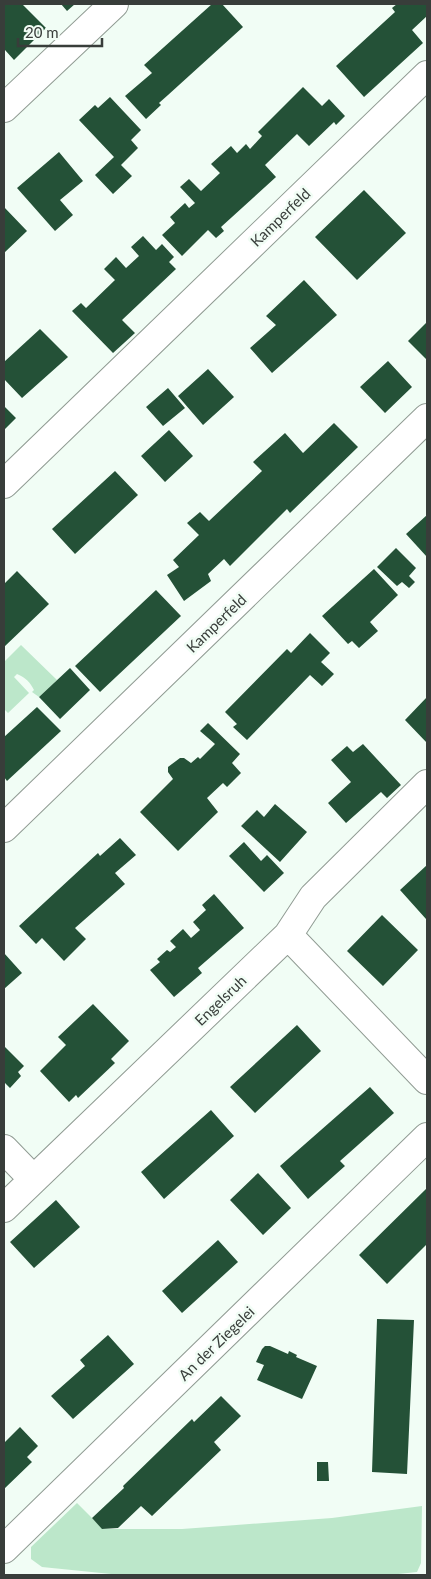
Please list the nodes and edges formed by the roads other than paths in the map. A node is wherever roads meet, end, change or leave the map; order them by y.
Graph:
1 (114, 4) edge
2 (427, 75) edge
3 (4, 108) edge
4 (427, 418) edge
5 (4, 484) edge
6 (427, 784) edge
7 (4, 828) edge
8 (288, 935) junction
9 (427, 1080) edge
10 (427, 1137) edge
11 (4, 1149) edge
12 (33, 1179) junction
13 (4, 1208) edge
14 (4, 1549) edge

1 - 3 street
2 - 5 street, Kamperfeld
4 - 7 street, Kamperfeld
6 - 8 street, Engelsruh
8 - 9 street
8 - 12 street, Engelsruh
10 - 14 street, An der Ziegelei
11 - 12 street
12 - 13 street, Engelsruh

